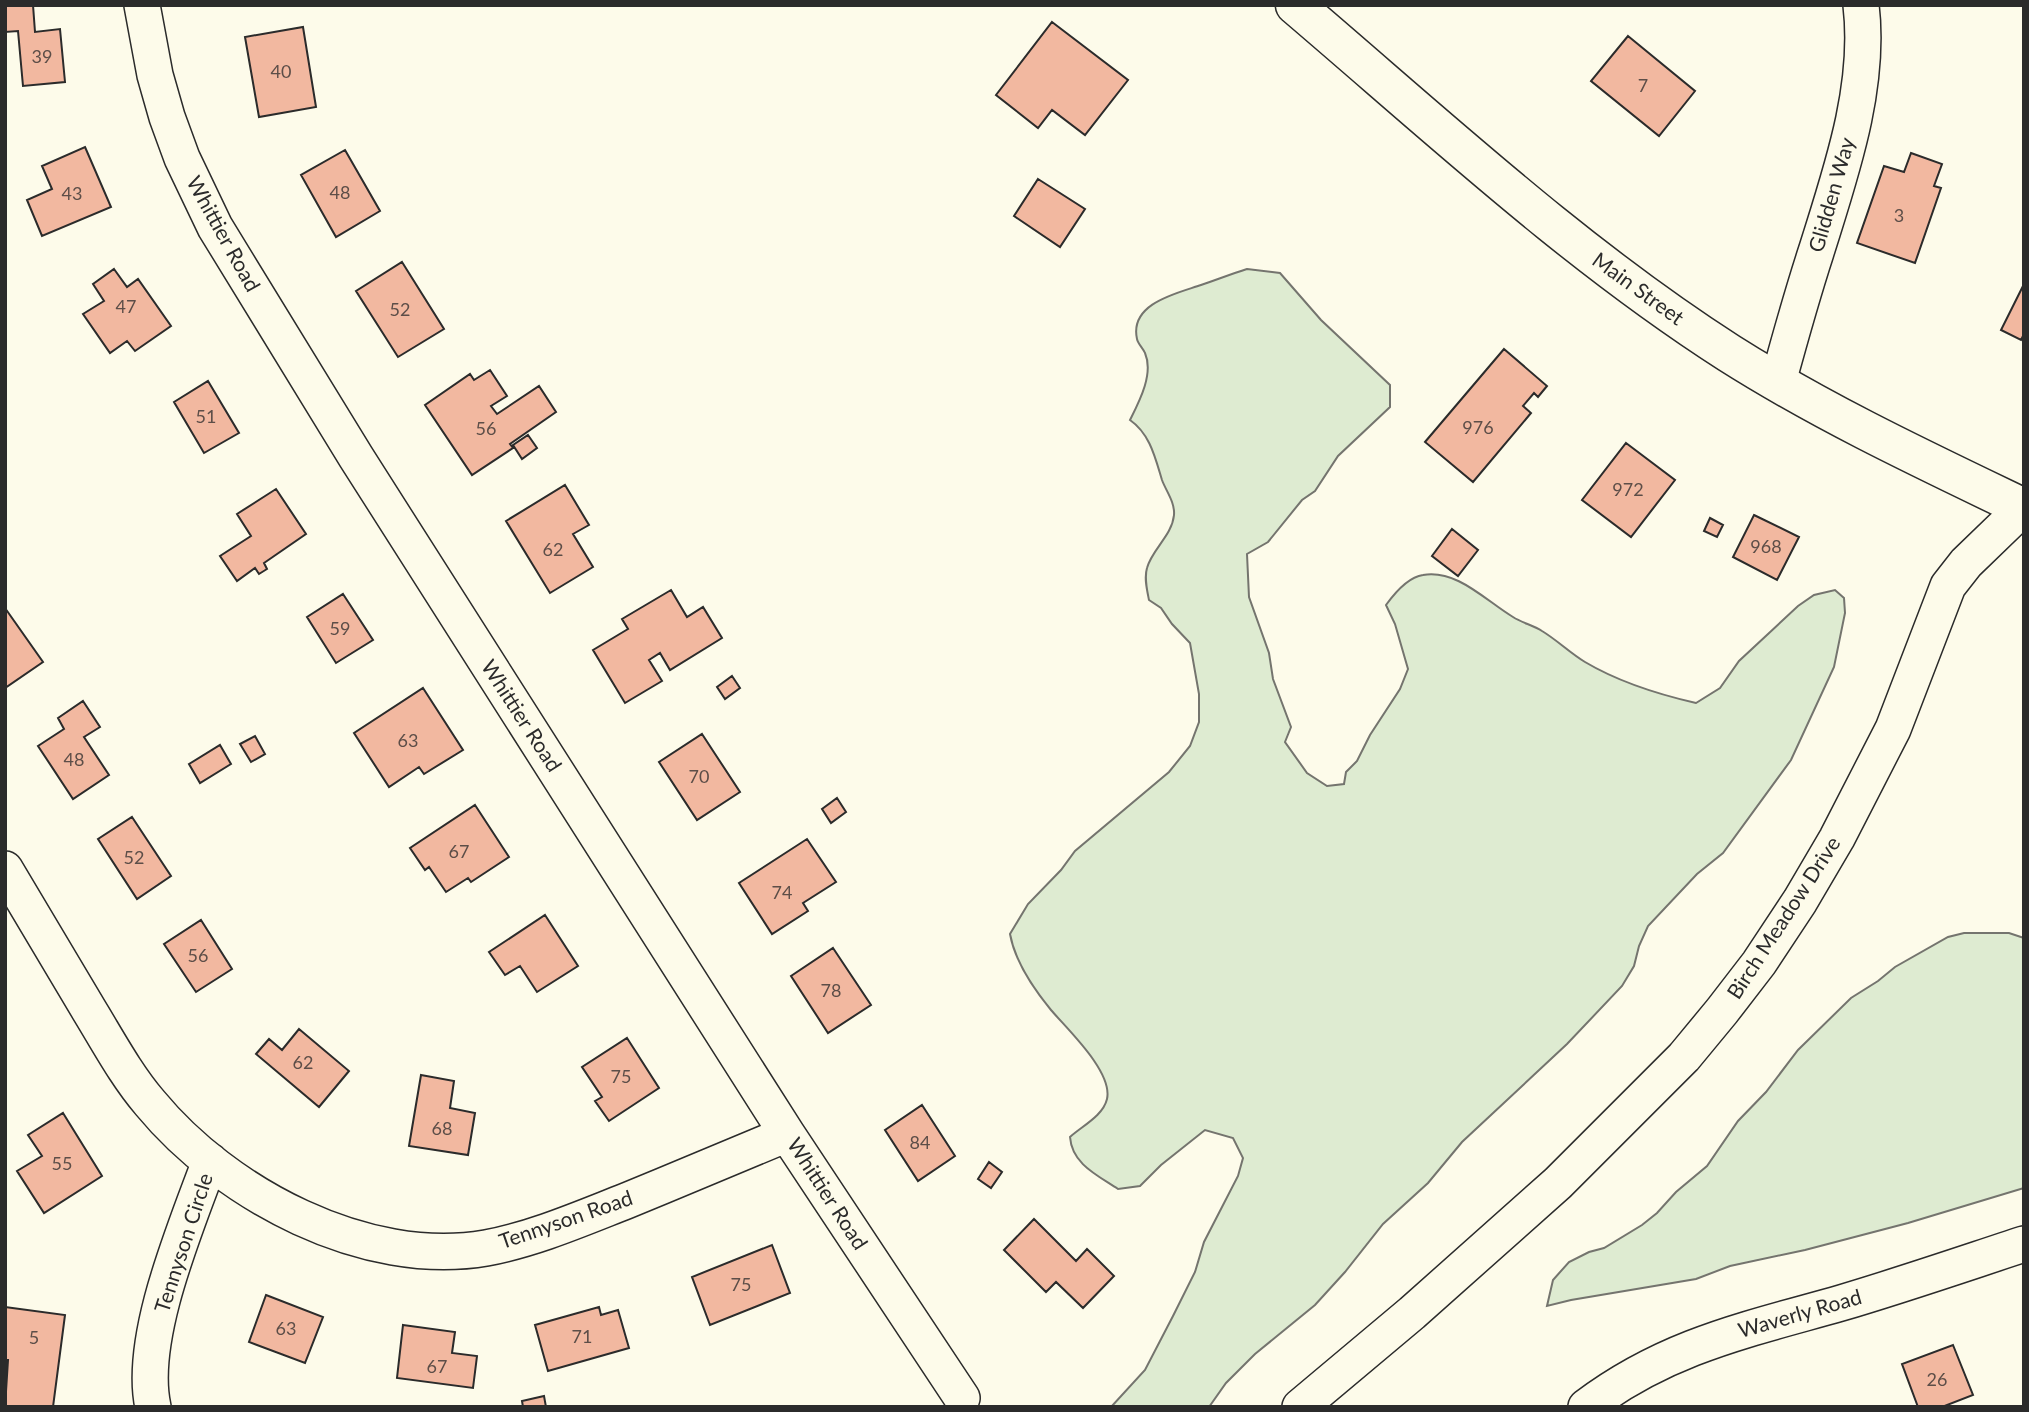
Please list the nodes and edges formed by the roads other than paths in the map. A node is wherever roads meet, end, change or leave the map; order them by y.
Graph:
1 (142, 5) edge
2 (1295, 5) edge
3 (1861, 5) edge
4 (1778, 382) junction
5 (2024, 508) edge
6 (5, 869) edge
7 (788, 1134) junction
8 (210, 1161) junction
9 (2024, 1244) edge
10 (962, 1398) dead end
11 (153, 1407) edge
12 (1300, 1407) edge
13 (1586, 1407) edge

1 - 7 street, Whittier Road
2 - 4 main road, Main Street
3 - 4 street, Glidden Way
4 - 5 main road, Main Street
5 - 12 street, Birch Meadow Drive
6 - 8 street, Tennyson Road
7 - 8 street, Tennyson Road
7 - 10 street, Whittier Road
8 - 11 street, Tennyson Circle
9 - 13 street, Waverly Road

